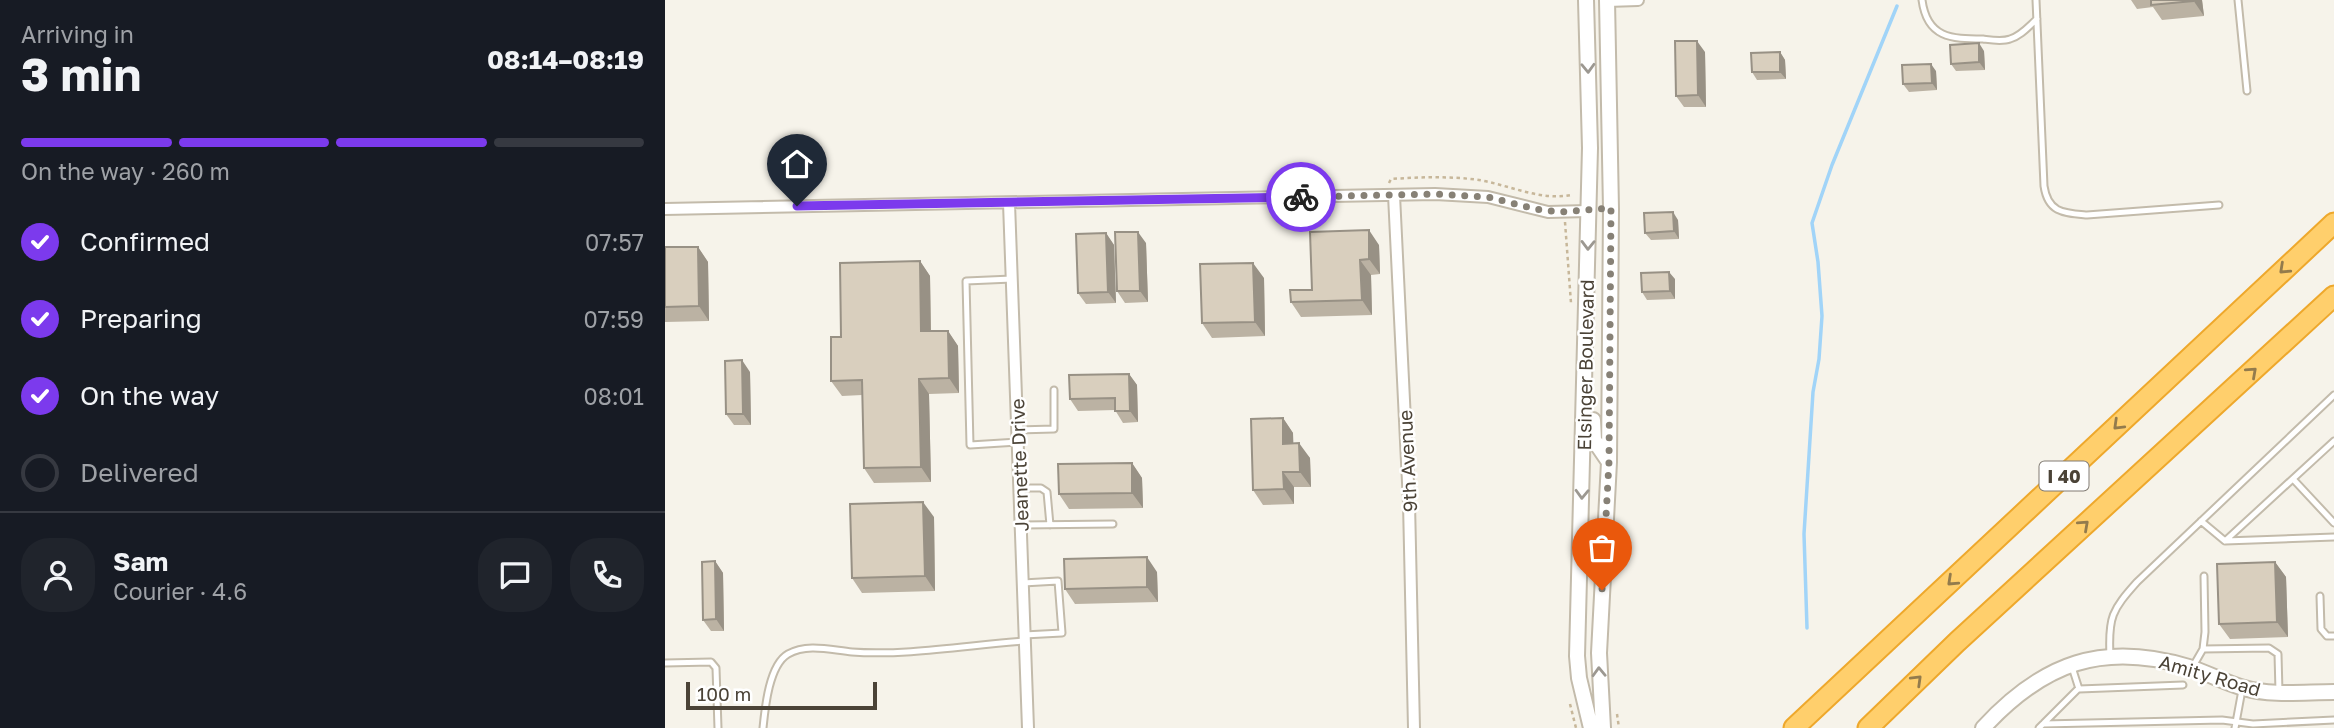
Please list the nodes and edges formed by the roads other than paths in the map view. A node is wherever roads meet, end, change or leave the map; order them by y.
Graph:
1 (1586, 0) edge
2 (1607, 0) edge
3 (1638, 0) edge
4 (1922, 0) edge
5 (2036, 0) edge
6 (2238, 0) edge
7 (2037, 19) junction
8 (2247, 91) dead end
9 (1394, 195) junction
10 (1009, 203) junction
11 (2220, 205) dead end
12 (1611, 208) junction
13 (665, 209) edge
14 (1588, 211) junction
15 (2334, 223) edge
16 (1012, 278) junction
17 (2334, 296) edge
18 (1586, 343) junction
19 (1054, 390) dead end
20 (2334, 395) edge
21 (1017, 430) junction
22 (2334, 441) edge
23 (1018, 442) junction
24 (1609, 462) junction
25 (2293, 479) junction
26 (1019, 488) junction
27 (2201, 521) junction
28 (2334, 523) edge
29 (1050, 524) junction
30 (1113, 524) dead end
31 (1021, 525) junction
32 (2334, 537) edge
33 (2225, 541) junction
34 (2204, 576) dead end
35 (1023, 583) junction
36 (2320, 596) dead end
37 (2334, 636) edge
38 (1025, 638) junction
39 (2203, 649) junction
40 (2110, 657) junction
41 (665, 663) edge
42 (2071, 664) junction
43 (2192, 668) junction
44 (2183, 685) dead end
45 (2079, 688) junction
46 (2243, 688) junction
47 (2334, 692) edge
48 (2279, 693) junction
49 (2334, 720) edge
50 (2235, 725) edge
51 (2276, 725) edge
52 (2299, 725) edge
53 (2041, 726) edge
54 (718, 728) edge
55 (763, 728) edge
56 (1028, 728) edge
57 (1415, 728) edge
58 (1591, 728) edge
59 (1603, 728) edge
60 (1794, 728) edge
61 (1868, 728) edge
62 (1983, 728) edge

1 -> 14 street, Elsinger Boulevard
2 - 3 street
2 - 12 street, Elsinger Boulevard
4 - 7 lane
5 - 7 lane
6 - 8 lane
7 - 11 lane
9 - 10 street
9 - 14 street
9 - 57 street, 9th Avenue
10 - 13 street
10 - 16 street, Jeanette Drive
12 - 14 street
12 - 24 street, Elsinger Boulevard
14 -> 18 street, Elsinger Boulevard
15 -> 60 highway, I 40
16 - 21 street, Jeanette Drive
16 - 23 lane
61 -> 17 highway, I 40
18 - 24 street
18 -> 58 street, Elsinger Boulevard
19 - 21 lane
20 - 27 lane
21 - 23 street, Jeanette Drive
22 - 25 lane
23 - 26 street, Jeanette Drive
59 -> 24 street, Elsinger Boulevard
25 - 28 lane
25 - 33 lane
26 - 29 lane
26 - 31 street, Jeanette Drive
27 - 33 lane
27 - 40 lane
29 - 30 lane
29 - 31 lane
31 - 35 street, Jeanette Drive
32 - 33 lane
34 - 39 lane
35 - 38 street, Jeanette Drive
35 - 38 lane
36 - 37 lane
38 - 55 lane
38 - 56 street, Jeanette Drive
39 - 43 lane
39 - 48 lane
40 - 42 street, Amity Road
40 - 43 street, Amity Road
41 - 54 lane
42 - 45 lane
42 - 62 street, Amity Road
43 - 46 street, Amity Road
44 - 45 lane
45 - 53 lane
46 - 48 street, Amity Road
46 - 50 lane
47 - 48 street, Amity Road
49 - 52 lane
50 - 51 lane
50 - 53 lane
51 - 52 lane

